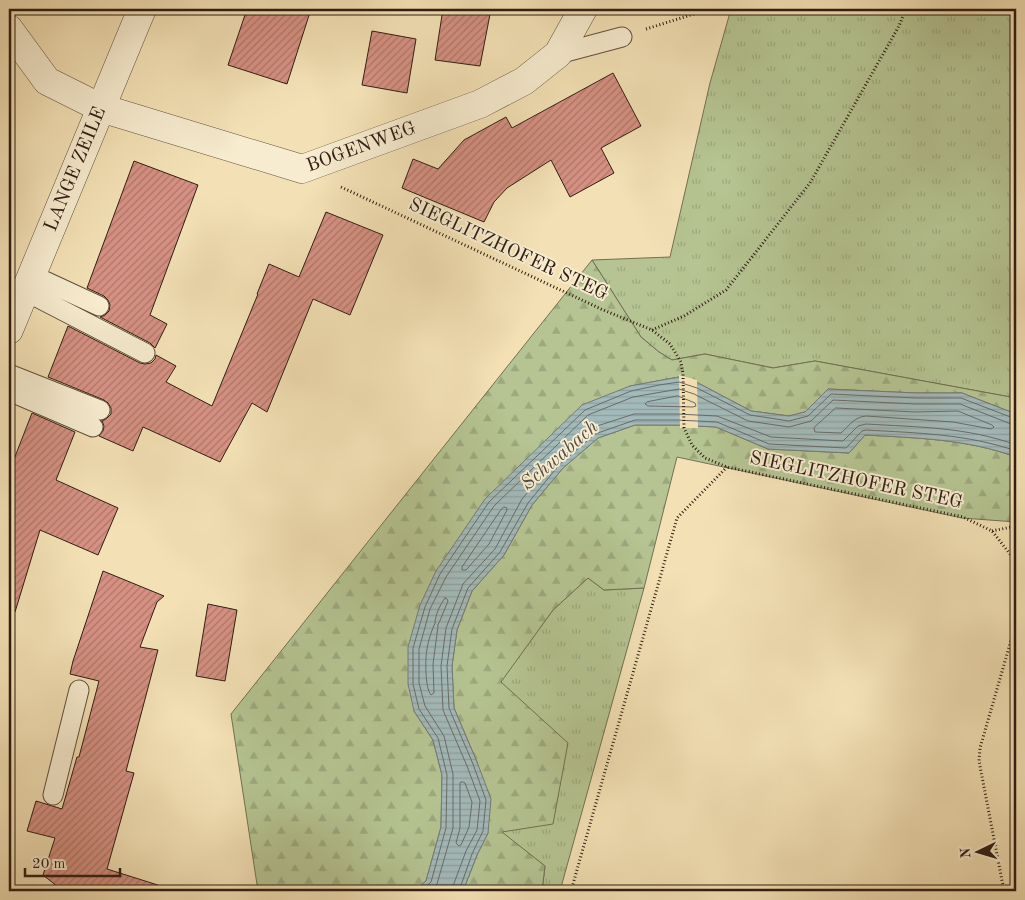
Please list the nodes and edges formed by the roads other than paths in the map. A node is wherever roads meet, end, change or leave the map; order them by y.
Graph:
1 (142, 9) edge
2 (583, 9) edge
3 (9, 29) edge
4 (622, 37) road end
5 (558, 54) junction
6 (101, 108) junction
7 (29, 283) junction
8 (98, 306) dead end
9 (9, 330) edge
10 (145, 353) dead end
11 (9, 374) edge
12 (9, 391) edge
13 (80, 690) dead end
14 (53, 795) dead end

1 - 6 street, LANGE ZEILE
2 - 5 street, BOGENWEG
3 - 6 street, BOGENWEG
4 - 5 lane
5 - 6 street, BOGENWEG
6 - 7 street, LANGE ZEILE
7 - 8 lane
7 - 9 street, LANGE ZEILE
7 - 10 lane
11 - 12 lane
13 - 14 lane

